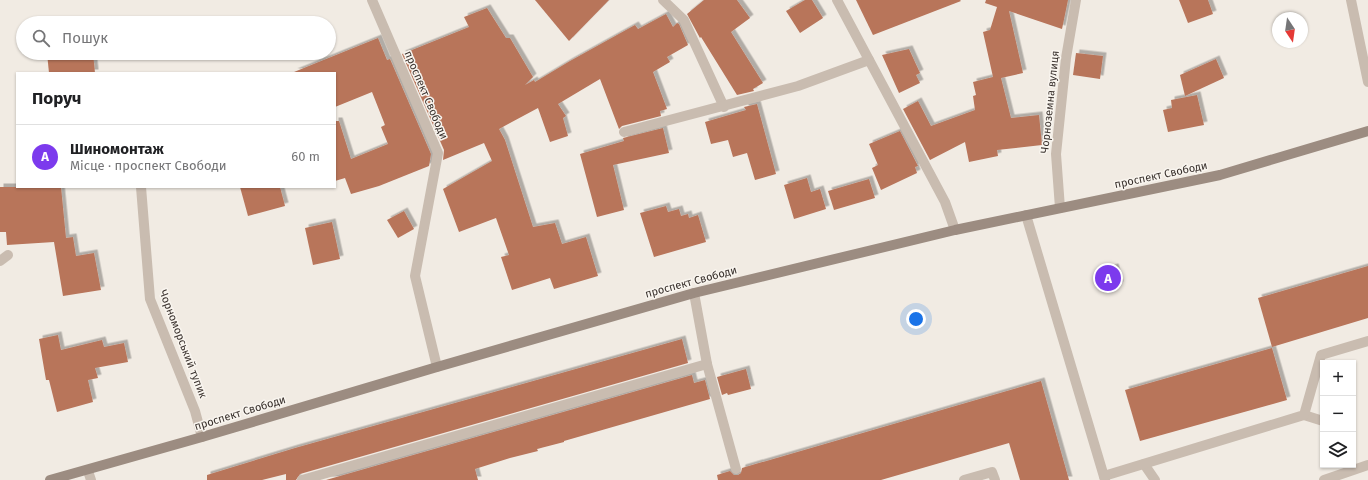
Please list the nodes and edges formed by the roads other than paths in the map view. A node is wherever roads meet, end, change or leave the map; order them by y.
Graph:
1 (372, 0) edge
2 (662, 0) edge
3 (837, 0) edge
4 (1076, 0) edge
5 (1352, 0) edge
6 (869, 60) junction
7 (1368, 82) edge
8 (724, 107) junction
9 (1368, 131) edge
10 (624, 132) dead end
11 (141, 188) edge
12 (1060, 208) junction
13 (1026, 215) junction
14 (955, 230) junction
15 (694, 293) junction
16 (1368, 341) edge
17 (707, 364) junction
18 (437, 367) junction
19 (1304, 415) junction
20 (1320, 420) edge
21 (202, 437) junction
22 (1144, 464) junction
23 (1368, 465) edge
24 (1356, 466) edge
25 (1350, 468) edge
26 (736, 469) dead end
27 (89, 475) edge
28 (1104, 478) edge
29 (50, 480) edge
30 (302, 480) edge
31 (964, 480) edge
32 (995, 480) edge
33 (1155, 480) edge
34 (1324, 480) edge

1 - 18 street, проспект Свободи
2 - 8 street
3 - 6 street
4 - 12 street, Чорноземна вулиця
5 - 7 street
6 - 8 street
6 - 14 street
8 - 10 street
9 - 12 main road, проспект Свободи
11 - 21 street, Чорноморський тупик
12 - 13 main road, проспект Свободи
13 - 14 main road, проспект Свободи
13 - 28 street
14 - 15 main road, проспект Свободи
15 - 17 street
15 - 18 main road, проспект Свободи
16 - 19 street
17 - 26 street
17 - 30 street
18 - 21 main road, проспект Свободи
19 - 20 street
19 - 22 street
21 - 27 main road, проспект Свободи
22 - 28 street
22 - 33 street
23 - 24 street
25 - 34 street
27 - 29 main road, проспект Свободи
31 - 32 street

